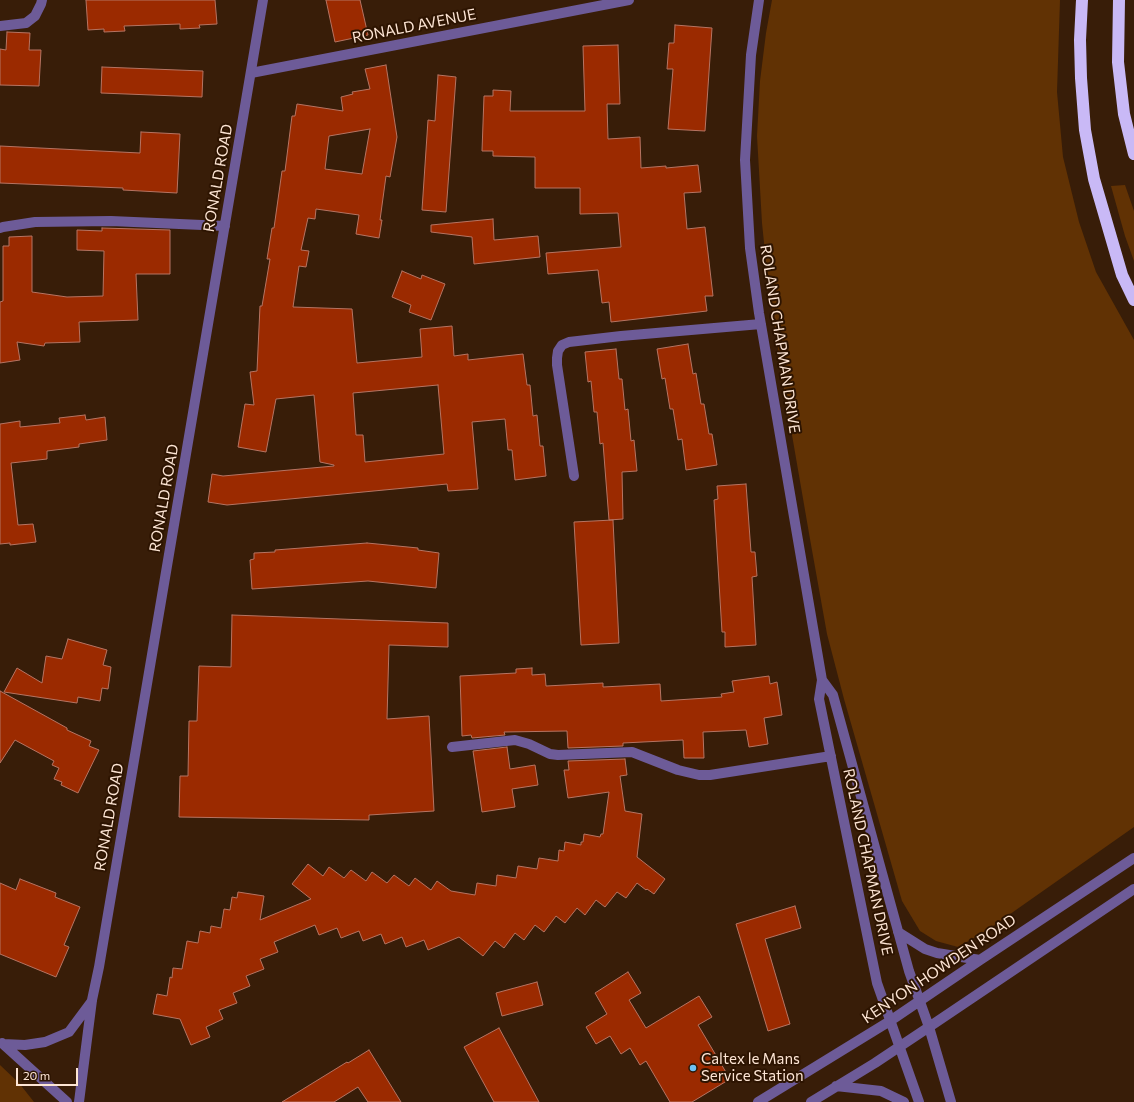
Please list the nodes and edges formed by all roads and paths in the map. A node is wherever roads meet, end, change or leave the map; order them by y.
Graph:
1 (42, 0) edge
2 (263, 0) edge
3 (629, 0) edge
4 (759, 0) edge
5 (1082, 0) edge
6 (1119, 0) edge
7 (0, 26) edge
8 (251, 72) junction
9 (1134, 154) edge
10 (225, 226) junction
11 (0, 228) edge
12 (1134, 300) edge
13 (761, 324) junction
14 (574, 476) dead end
15 (822, 680) junction
16 (452, 747) dead end
17 (831, 756) junction
18 (1134, 858) edge
19 (1134, 889) edge
20 (898, 932) junction
21 (980, 960) junction
22 (92, 1000) junction
23 (920, 1001) junction
24 (890, 1021) junction
25 (930, 1027) junction
26 (2, 1043) edge
27 (900, 1047) junction
28 (836, 1086) junction
29 (67, 1102) edge
30 (79, 1102) edge
31 (758, 1102) edge
32 (811, 1102) edge
33 (904, 1102) edge
34 (919, 1102) edge
35 (951, 1102) edge

1 - 7 street
2 - 8 street, RONALD ROAD
3 - 8 street, RONALD AVENUE
4 - 13 street, ROLAND CHAPMAN DRIVE
5 - 12 highway
6 - 9 highway
8 - 10 street, RONALD ROAD
10 - 11 street
10 - 22 street, RONALD ROAD
13 - 14 street
13 - 15 street, ROLAND CHAPMAN DRIVE
15 - 17 street, ROLAND CHAPMAN DRIVE
15 - 20 street, ROLAND CHAPMAN DRIVE
16 - 17 street
17 - 24 street, ROLAND CHAPMAN DRIVE
18 - 21 street, KENYON HOWDEN ROAD
19 - 25 street
20 - 21 street
20 - 23 street, ROLAND CHAPMAN DRIVE
21 - 23 street, KENYON HOWDEN ROAD
22 - 26 street, RONALD ROAD
22 - 30 street, RONALD ROAD
23 - 24 street, KENYON HOWDEN ROAD
23 - 25 street, ROLAND CHAPMAN DRIVE
24 - 27 street, ROLAND CHAPMAN DRIVE
24 - 31 street, KENYON HOWDEN ROAD
25 - 27 street
25 - 35 street, ROLAND CHAPMAN DRIVE
26 - 29 street
27 - 28 street
27 - 34 street, ROLAND CHAPMAN DRIVE
28 - 32 street
28 - 33 street

